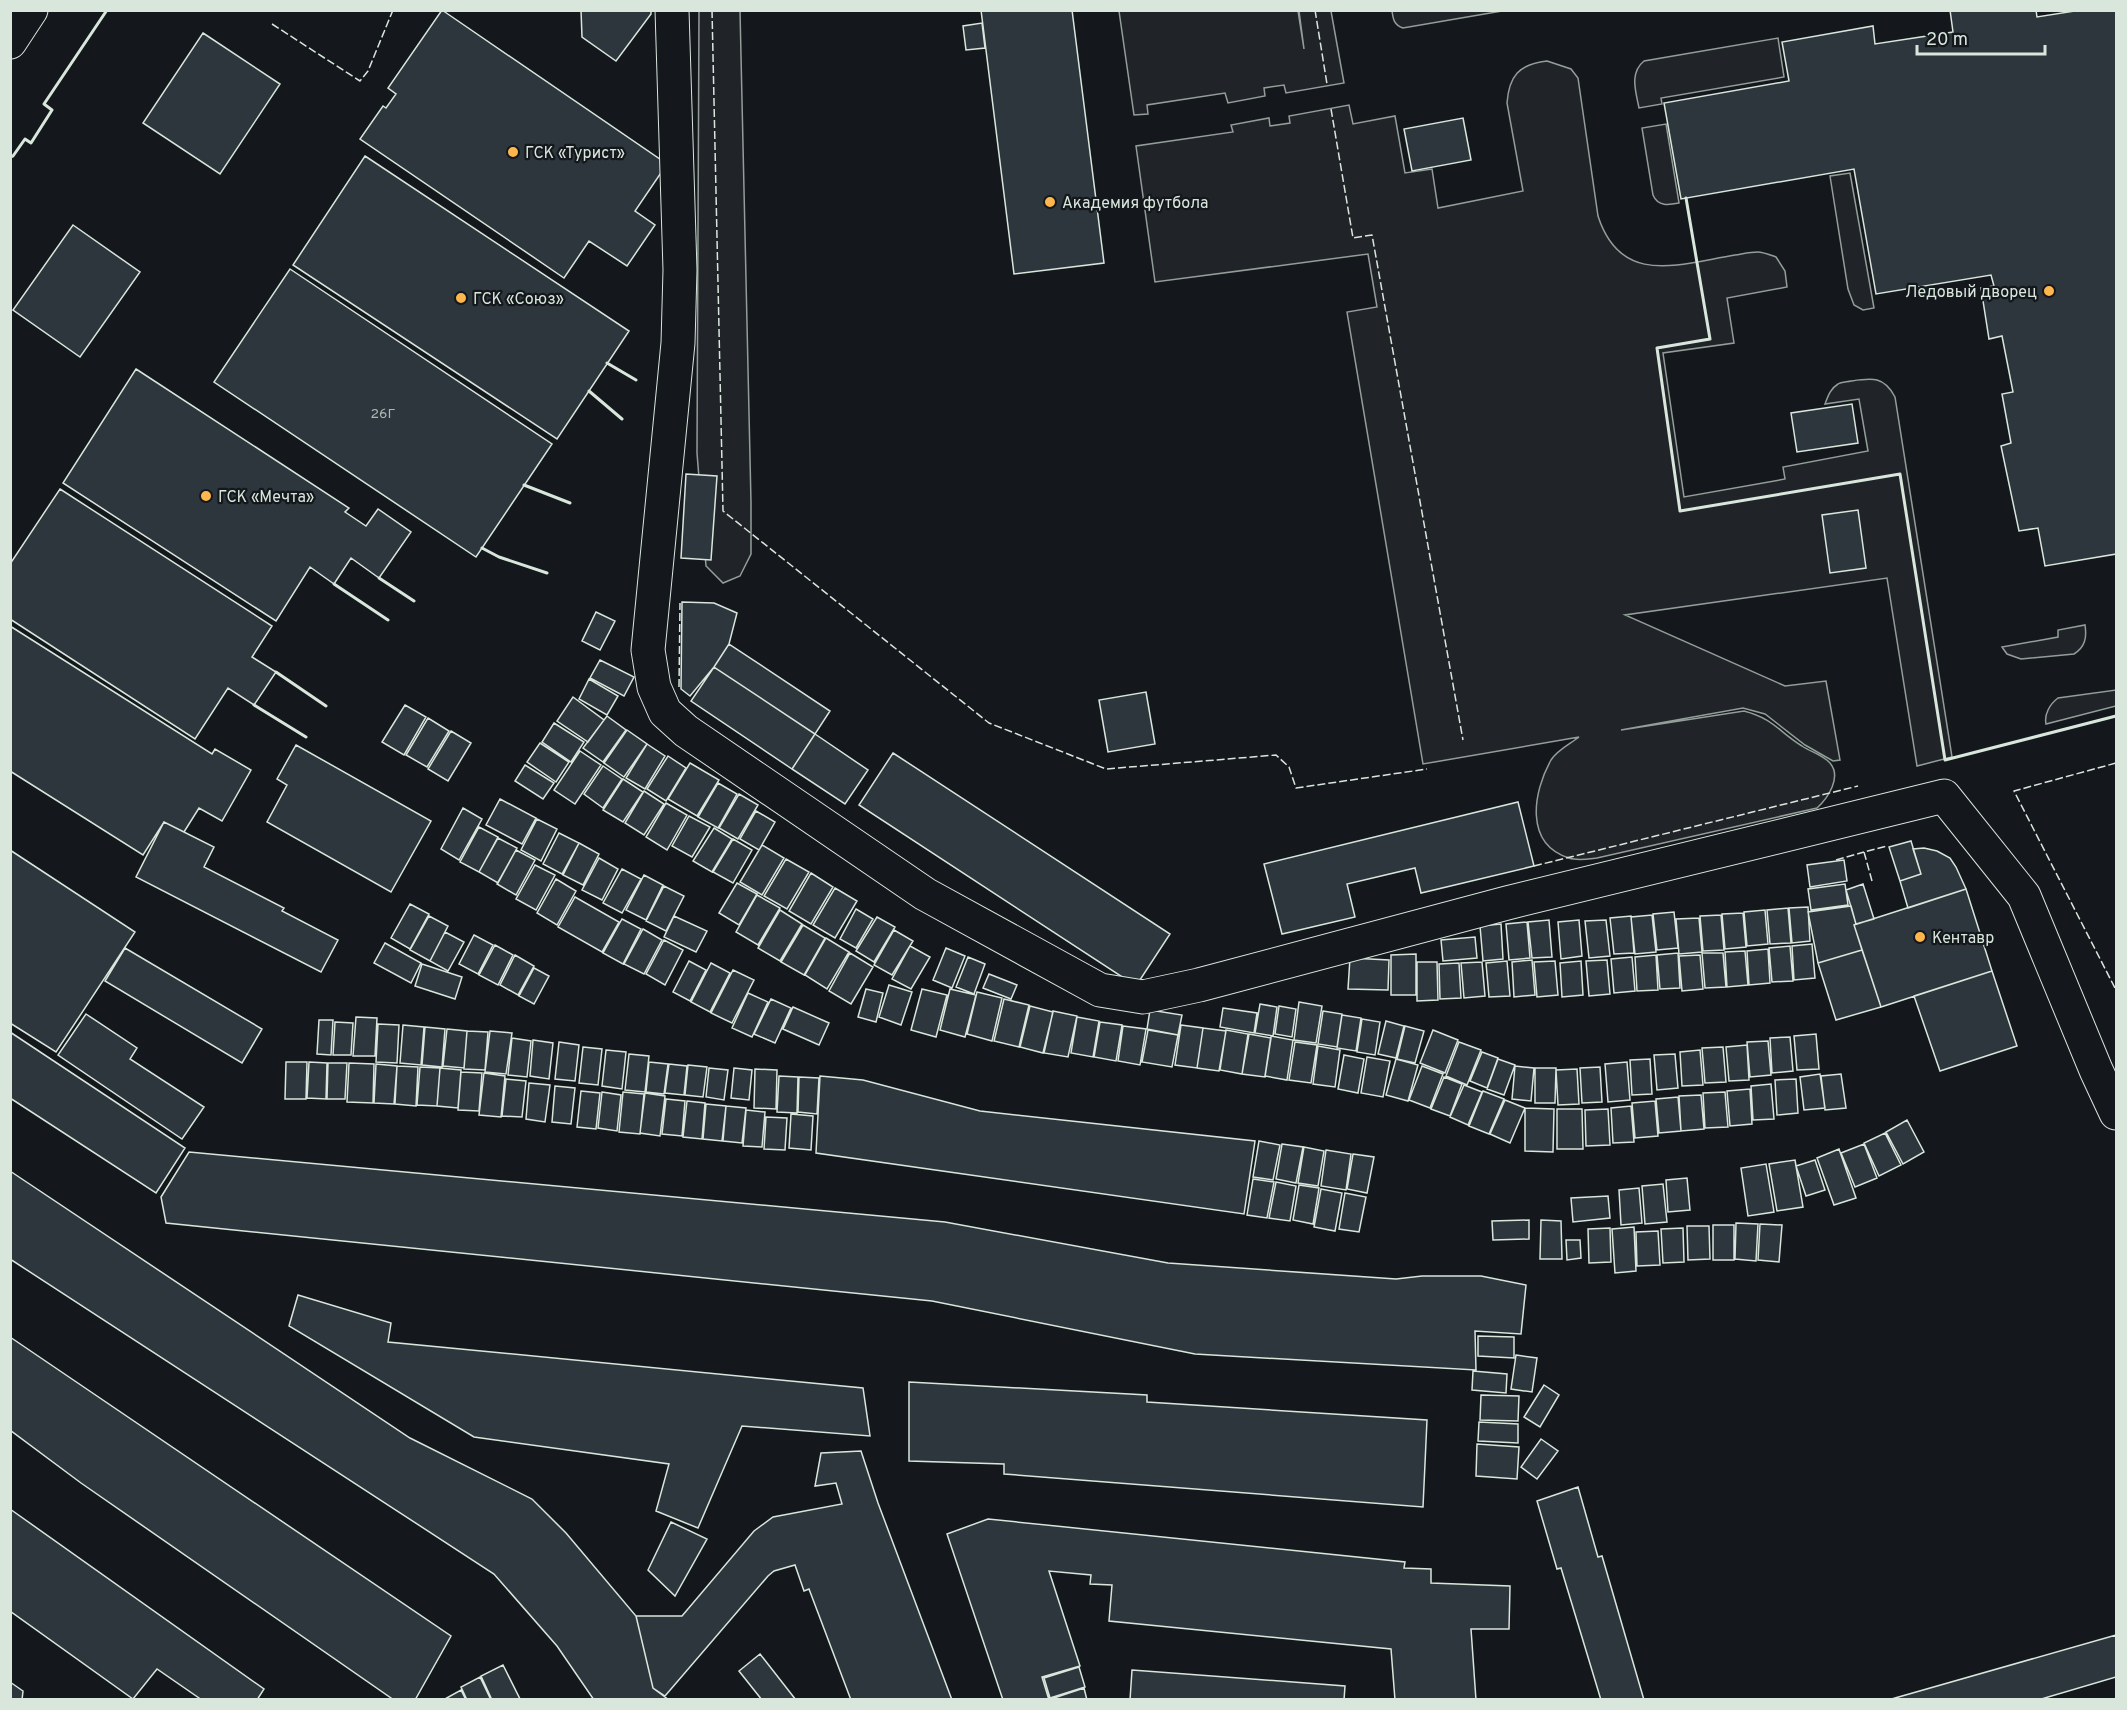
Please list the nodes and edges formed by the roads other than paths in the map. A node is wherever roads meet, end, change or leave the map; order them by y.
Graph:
1 (31, 10) edge
2 (672, 10) edge
3 (10, 42) edge
4 (2116, 1113) edge

1 - 3 street
2 - 4 street

